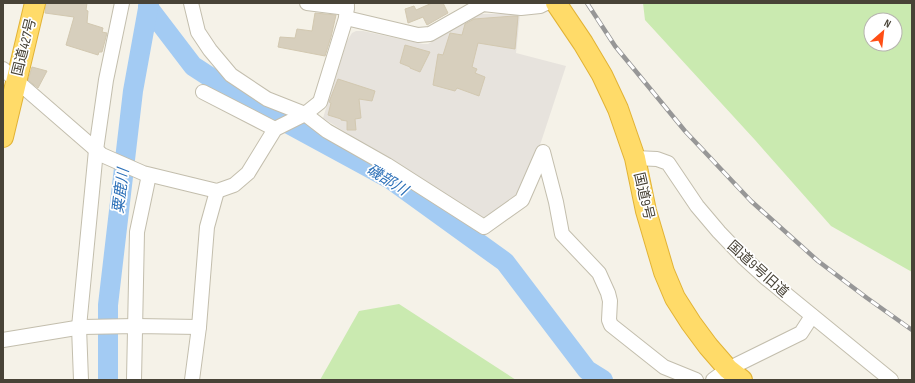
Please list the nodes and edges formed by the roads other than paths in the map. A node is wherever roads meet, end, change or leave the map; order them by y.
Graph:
1 (35, 3) edge
2 (122, 3) edge
3 (191, 3) edge
4 (307, 3) edge
5 (482, 3) edge
6 (546, 3) edge
7 (556, 3) edge
8 (347, 10) edge
9 (10, 74) edge
10 (204, 92) dead end
11 (305, 114) junction
12 (276, 129) junction
13 (3, 137) edge
14 (99, 152) junction
15 (635, 158) junction
16 (146, 174) junction
17 (217, 191) junction
18 (812, 316) junction
19 (133, 326) junction
20 (80, 327) junction
21 (199, 327) junction
22 (3, 340) edge
23 (728, 376) edge
24 (81, 380) edge
25 (134, 380) edge
26 (192, 380) edge
27 (696, 380) edge
28 (891, 380) edge

1 - 9 highway, 国道427号
2 - 14 street
3 - 11 street
4 - 8 street
5 - 6 street
5 - 8 street
7 - 15 highway, 国道9号
8 - 11 street
9 - 13 highway, 国道427号
9 - 14 street
10 - 12 street
11 - 12 street
11 - 27 street
12 - 17 street
14 - 16 street
14 - 20 street
15 - 18 street, 国道9号旧道
15 - 23 highway, 国道9号
16 - 17 street
16 - 19 street
17 - 21 street
18 - 23 street
18 - 28 street, 国道9号旧道
19 - 20 street
19 - 21 street
19 - 25 street
20 - 22 street
20 - 24 street
21 - 26 street

